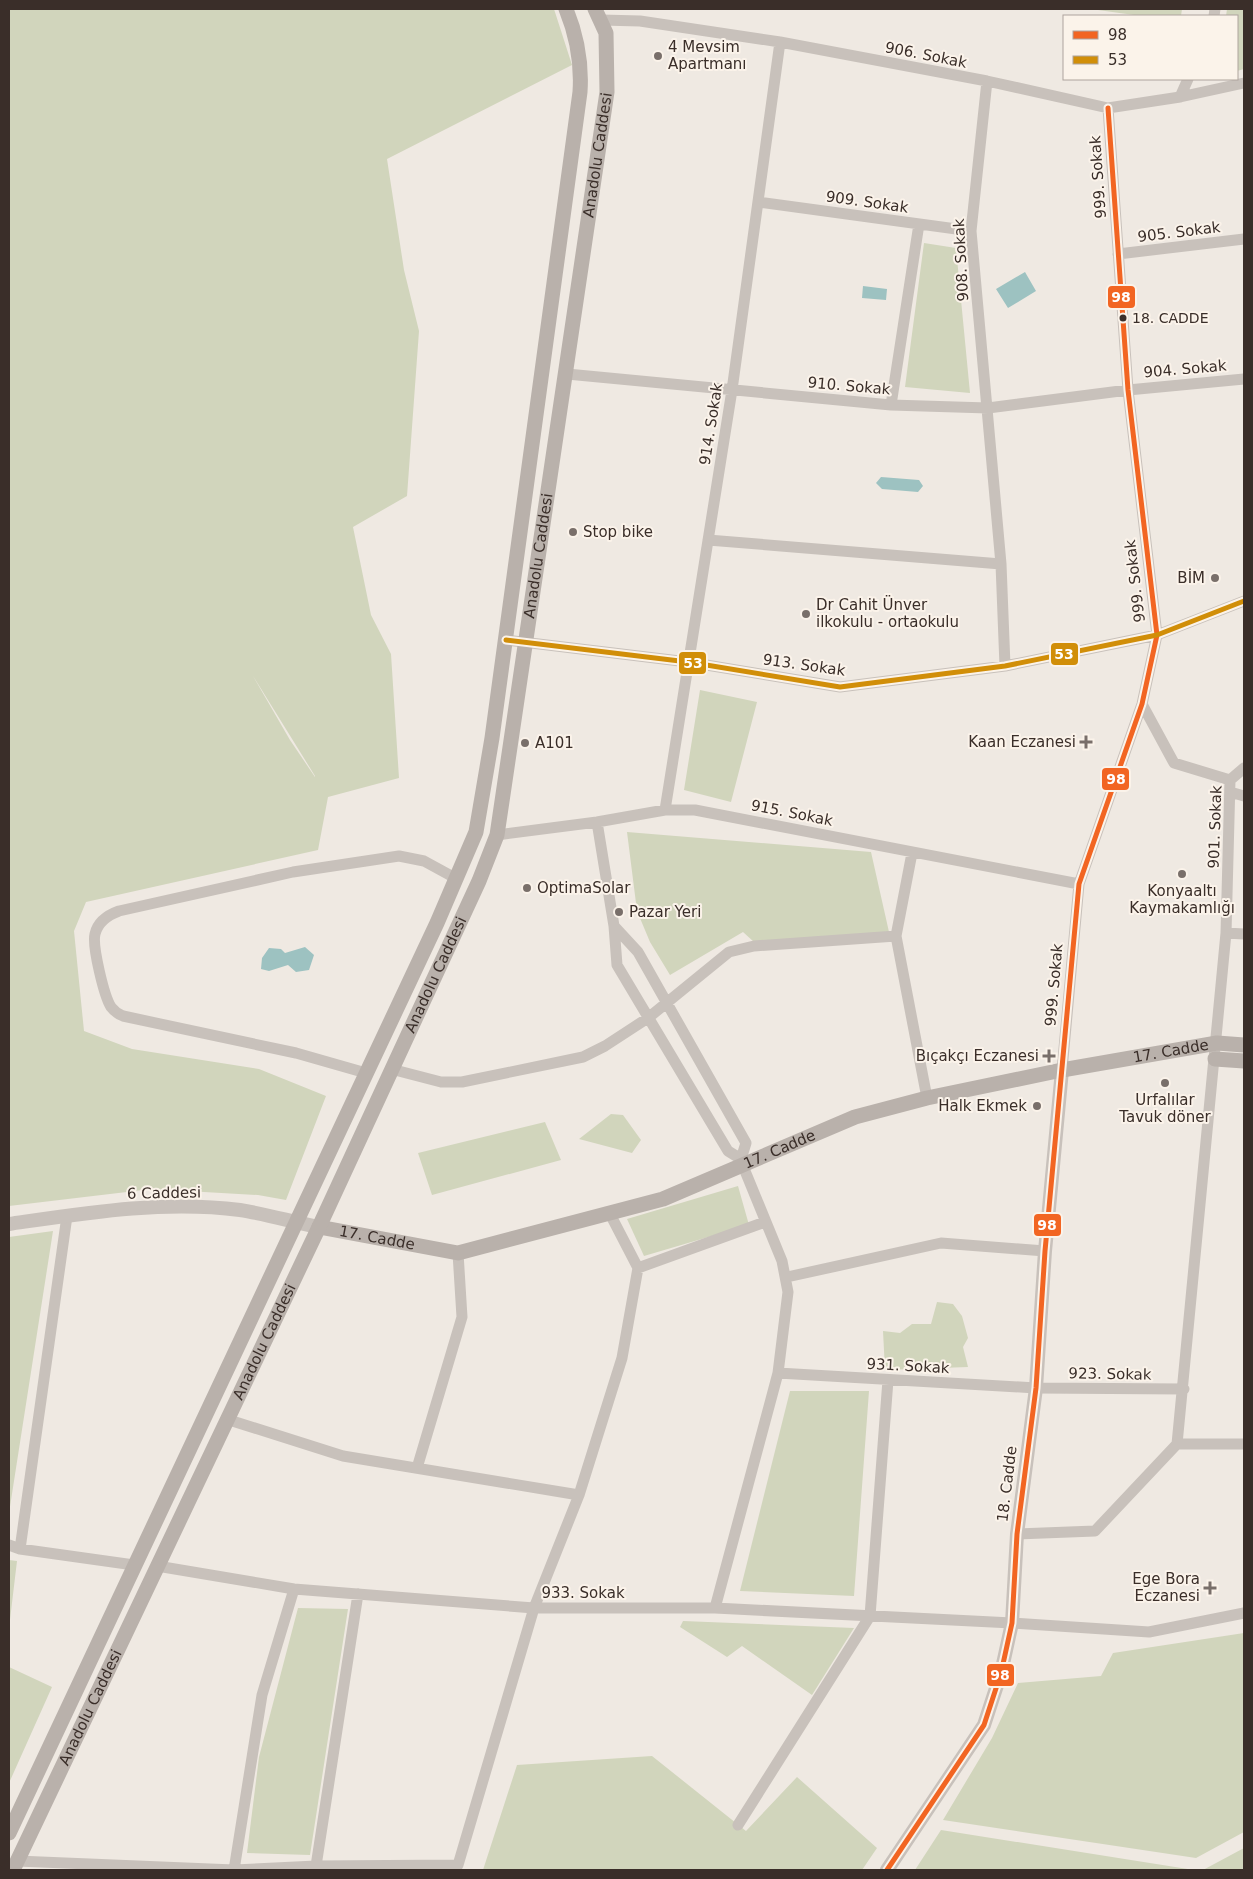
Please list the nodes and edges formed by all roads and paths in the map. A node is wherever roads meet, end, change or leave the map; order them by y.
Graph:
1 (566, 9) edge
2 (598, 14) edge
3 (780, 42) junction
4 (1188, 80) edge
5 (986, 81) junction
6 (1244, 83) edge
7 (1180, 97) junction
8 (1108, 108) junction
9 (758, 202) junction
10 (919, 224) junction
11 (971, 231) junction
12 (1244, 239) edge
13 (1118, 254) junction
14 (567, 374) junction
15 (1244, 379) edge
16 (732, 390) junction
17 (1128, 390) junction
18 (891, 405) junction
19 (988, 408) junction
20 (708, 540) junction
21 (1002, 564) junction
22 (1244, 601) edge
23 (1157, 635) junction
24 (506, 640) junction
25 (525, 642) junction
26 (688, 662) junction
27 (1004, 666) junction
28 (1142, 704) junction
29 (1244, 768) edge
30 (1230, 786) junction
31 (1244, 796) edge
32 (665, 810) junction
33 (597, 822) junction
34 (497, 835) junction
35 (912, 853) junction
36 (458, 879) junction
37 (1079, 884) junction
38 (614, 926) junction
39 (1226, 933) junction
40 (1244, 934) edge
41 (896, 936) junction
42 (667, 1004) junction
43 (648, 1018) junction
44 (1217, 1043) junction
45 (1244, 1045) edge
46 (1215, 1059) junction
47 (1244, 1061) edge
48 (391, 1069) junction
49 (1062, 1070) junction
50 (366, 1074) junction
51 (927, 1098) junction
52 (742, 1162) junction
53 (609, 1212) junction
54 (67, 1216) junction
55 (296, 1222) junction
56 (765, 1222) junction
57 (9, 1224) edge
58 (319, 1227) junction
59 (1045, 1251) junction
60 (458, 1253) junction
61 (638, 1268) junction
62 (787, 1277) junction
63 (778, 1373) junction
64 (888, 1380) junction
65 (1036, 1388) junction
66 (1184, 1389) junction
67 (226, 1419) junction
68 (1176, 1444) junction
69 (1244, 1444) edge
70 (417, 1468) junction
71 (579, 1496) junction
72 (1017, 1534) junction
73 (14, 1547) edge
74 (134, 1565) junction
75 (157, 1566) junction
76 (294, 1589) junction
77 (358, 1594) junction
78 (534, 1608) junction
79 (715, 1608) junction
80 (1244, 1613) edge
81 (870, 1616) junction
82 (1012, 1623) junction
83 (738, 1825) dead end
84 (9, 1833) edge
85 (15, 1866) edge
86 (316, 1866) junction
87 (234, 1870) edge
88 (888, 1870) edge

1 - 24 main road, Anadolu Caddesi
2 - 3 street, 906. Sokak
2 - 14 main road, Anadolu Caddesi
3 - 5 street, 906. Sokak
3 - 9 street, 914. Sokak
4 - 7 street
5 - 8 street, 906. Sokak
5 - 11 street, 908. Sokak
6 - 7 street, 906. Sokak
7 - 8 street, 906. Sokak
8 - 13 street, 999. Sokak
9 - 10 street, 909. Sokak
9 - 16 street, 914. Sokak
10 - 11 street, 909. Sokak
10 - 18 street
11 - 19 street, 908. Sokak
12 - 13 street, 905. Sokak
13 - 17 street, 999. Sokak
14 - 16 street, 910. Sokak
14 - 25 main road, Anadolu Caddesi
15 - 17 street, 904. Sokak
16 - 18 street, 910. Sokak
16 - 20 street, 914. Sokak
17 - 19 street, 910. Sokak
17 - 23 street, 999. Sokak
18 - 19 street, 910. Sokak
19 - 21 street, 908. Sokak
20 - 21 street
20 - 26 street, 914. Sokak
21 - 27 street, 908. Sokak
22 - 23 street, 913. Sokak
23 - 27 street, 913. Sokak
23 - 28 street, 999. Sokak
24 - 25 street, 913. Sokak
24 - 36 main road, Anadolu Caddesi
25 - 26 street, 913. Sokak
25 - 34 main road, Anadolu Caddesi
26 - 27 street, 913. Sokak
26 - 32 street, 914. Sokak
28 - 30 street
28 - 37 street, 999. Sokak
29 - 30 street, 901. Sokak
30 - 31 street
30 - 39 street, 901. Sokak
32 - 33 street, 915. Sokak
32 - 35 street, 915. Sokak
33 - 34 street, 915. Sokak
33 - 38 street
34 - 48 main road, Anadolu Caddesi
35 - 37 street, 915. Sokak
35 - 41 street
36 - 50 main road, Anadolu Caddesi
36 - 50 street
37 - 49 street, 999. Sokak
38 - 42 street
38 - 43 street
39 - 40 street
39 - 44 street, 901. Sokak
41 - 42 street
41 - 51 street
42 - 43 street
42 - 52 street
43 - 48 street
43 - 52 street
44 - 45 main road, 17. Cadde
44 - 46 street, 901. Sokak
44 - 49 main road, 17. Cadde
46 - 47 main road
46 - 66 street, 901. Sokak
48 - 58 main road, Anadolu Caddesi
49 - 51 main road, 17. Cadde
49 - 59 street, 18. Cadde
50 - 55 main road, Anadolu Caddesi
51 - 52 main road, 17. Cadde
52 - 53 main road, 17. Cadde
52 - 56 street
53 - 60 main road, 17. Cadde
53 - 61 street
54 - 55 street, 6 Caddesi
54 - 57 street, 6 Caddesi
54 - 73 street
55 - 58 street, 6 Caddesi
55 - 74 main road, Anadolu Caddesi
56 - 61 street
56 - 62 street
58 - 60 main road, 17. Cadde
58 - 67 main road, Anadolu Caddesi
59 - 62 street
59 - 65 street, 18. Cadde
60 - 70 street
61 - 71 street
62 - 63 street
63 - 64 street, 931. Sokak
63 - 79 street
64 - 65 street, 931. Sokak
64 - 81 street
65 - 66 street, 923. Sokak
65 - 72 street, 18. Cadde
66 - 68 street, 901. Sokak
67 - 70 street
67 - 75 main road, Anadolu Caddesi
68 - 69 street
68 - 72 street
70 - 71 street
71 - 78 street
72 - 82 street, 18. Cadde
73 - 74 street
74 - 84 main road, Anadolu Caddesi
75 - 76 street, 933. Sokak
75 - 85 main road, Anadolu Caddesi
76 - 77 street, 933. Sokak
76 - 87 street
77 - 78 street, 933. Sokak
77 - 86 street
78 - 79 street, 933. Sokak
78 - 86 street
79 - 81 street, 933. Sokak
80 - 82 street, 933. Sokak
81 - 82 street, 933. Sokak
81 - 83 street
82 - 88 street, 18. Cadde
85 - 87 street
86 - 87 street

